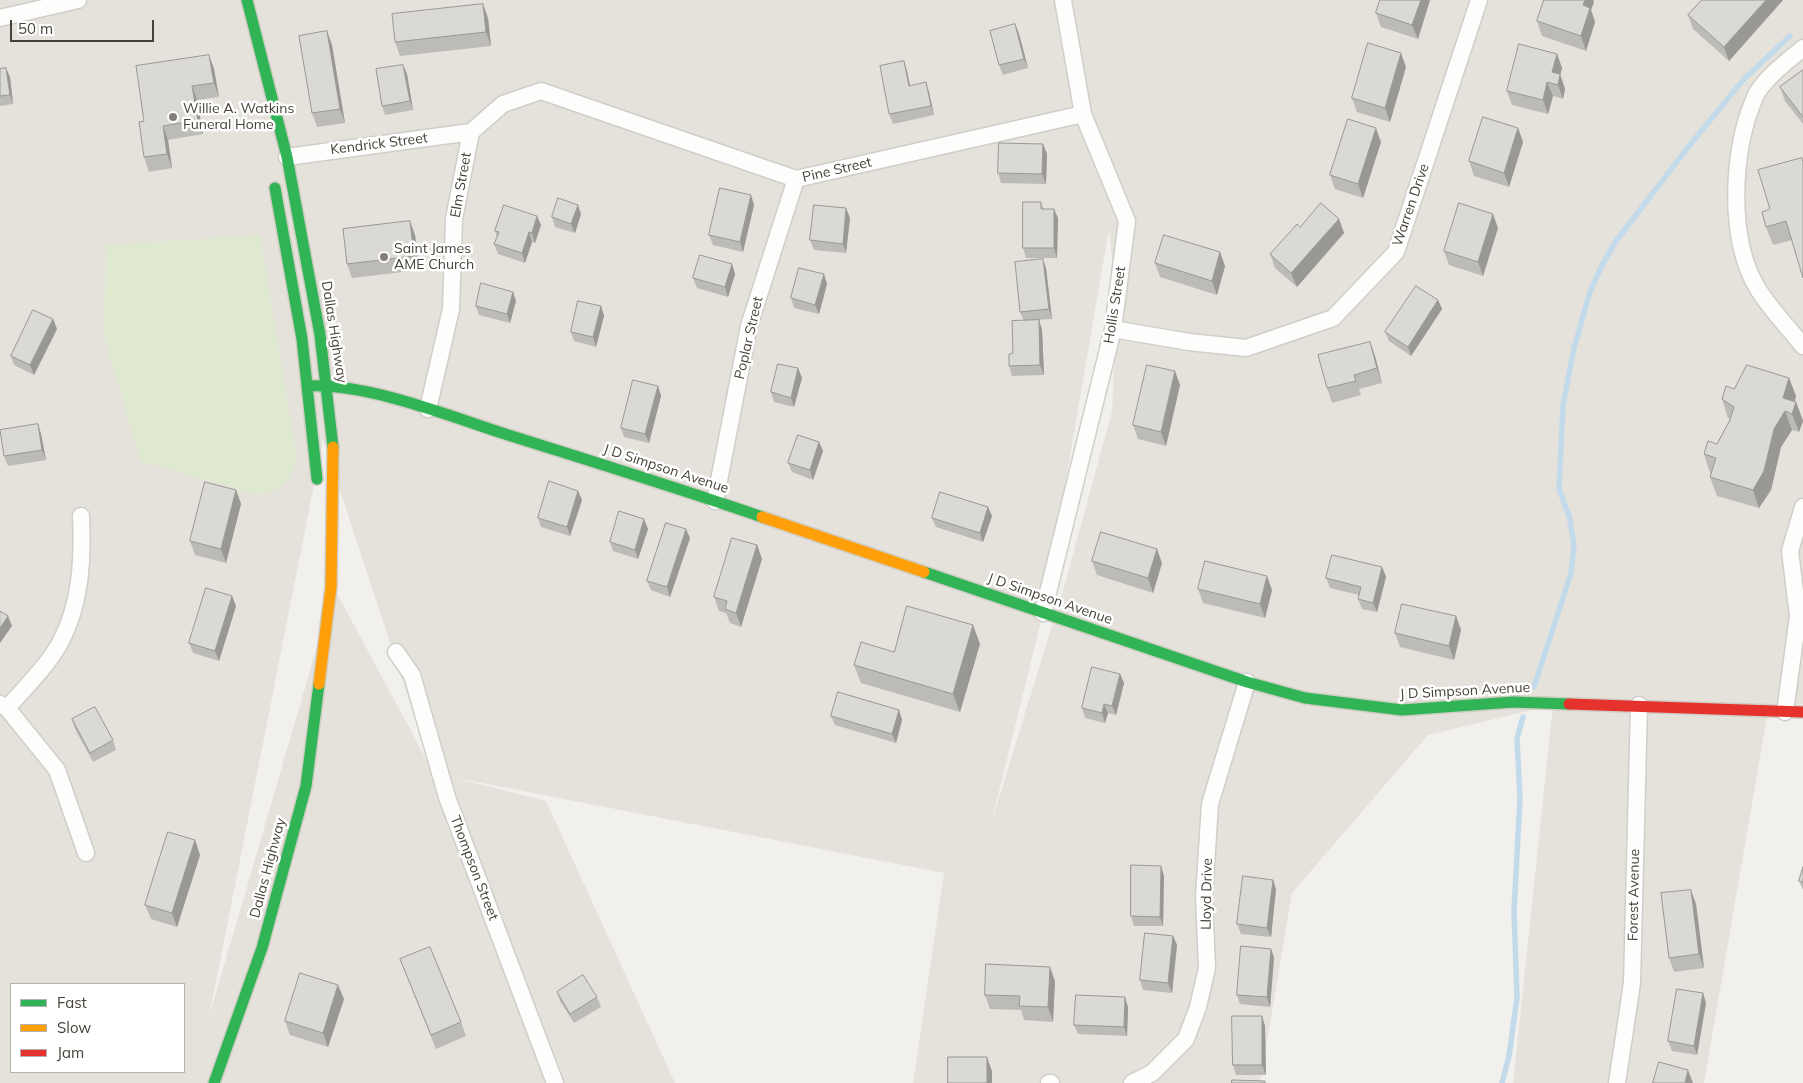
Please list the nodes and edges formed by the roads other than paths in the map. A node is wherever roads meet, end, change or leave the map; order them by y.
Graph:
1 (78, 0) edge
2 (247, 0) edge
3 (1063, 0) edge
4 (1479, 0) edge
5 (0, 18) edge
6 (251, 20) junction
7 (1803, 48) edge
8 (256, 83) dead end
9 (541, 91) joint
10 (1083, 114) junction
11 (471, 132) junction
12 (286, 156) junction
13 (272, 172) dead end
14 (796, 179) junction
15 (1113, 329) junction
16 (1803, 346) edge
17 (328, 385) junction
18 (308, 386) junction
19 (428, 409) junction
20 (318, 493) dead end
21 (715, 500) junction
22 (1803, 508) edge
23 (81, 516) dead end
24 (318, 587) dead end
25 (1042, 613) junction
26 (396, 652) dead end
27 (321, 654) junction
28 (1247, 682) junction
29 (4, 706) edge
30 (1639, 706) junction
31 (1785, 712) junction
32 (1803, 712) edge
33 (86, 853) dead end
34 (214, 1083) edge
35 (555, 1083) edge
36 (1132, 1083) edge
37 (1617, 1083) edge

1 - 5 street
2 - 6 main road, Dallas Highway
3 - 10 street, Hollis Street
4 - 15 street, Warren Drive
6 - 8 main road, Dallas Highway
6 - 12 main road, Dallas Highway
7 - 16 street
9 - 11 street, Elm Street
9 - 14 street, Pine Street
10 - 14 street, Pine Street
10 - 15 street, Hollis Street
11 - 12 street, Kendrick Street
11 - 19 street, Elm Street
12 - 17 main road, Dallas Highway
13 - 18 main road
14 - 21 street, Poplar Street
15 - 25 street, Hollis Street
17 - 18 main road, J D Simpson Avenue
17 - 19 main road, J D Simpson Avenue
17 - 27 main road, Dallas Highway
18 - 20 main road
19 - 21 main road, J D Simpson Avenue
21 - 25 main road, J D Simpson Avenue
22 - 31 street
23 - 29 street
24 - 27 main road, Dallas Highway
25 - 28 main road, J D Simpson Avenue
26 - 35 street, Thompson Street
27 - 34 main road, Dallas Highway
28 - 30 main road, J D Simpson Avenue
28 - 36 street, Lloyd Drive
29 - 33 street
30 - 31 main road, J D Simpson Avenue
30 - 37 street, Forest Avenue
31 - 32 main road, J D Simpson Avenue

